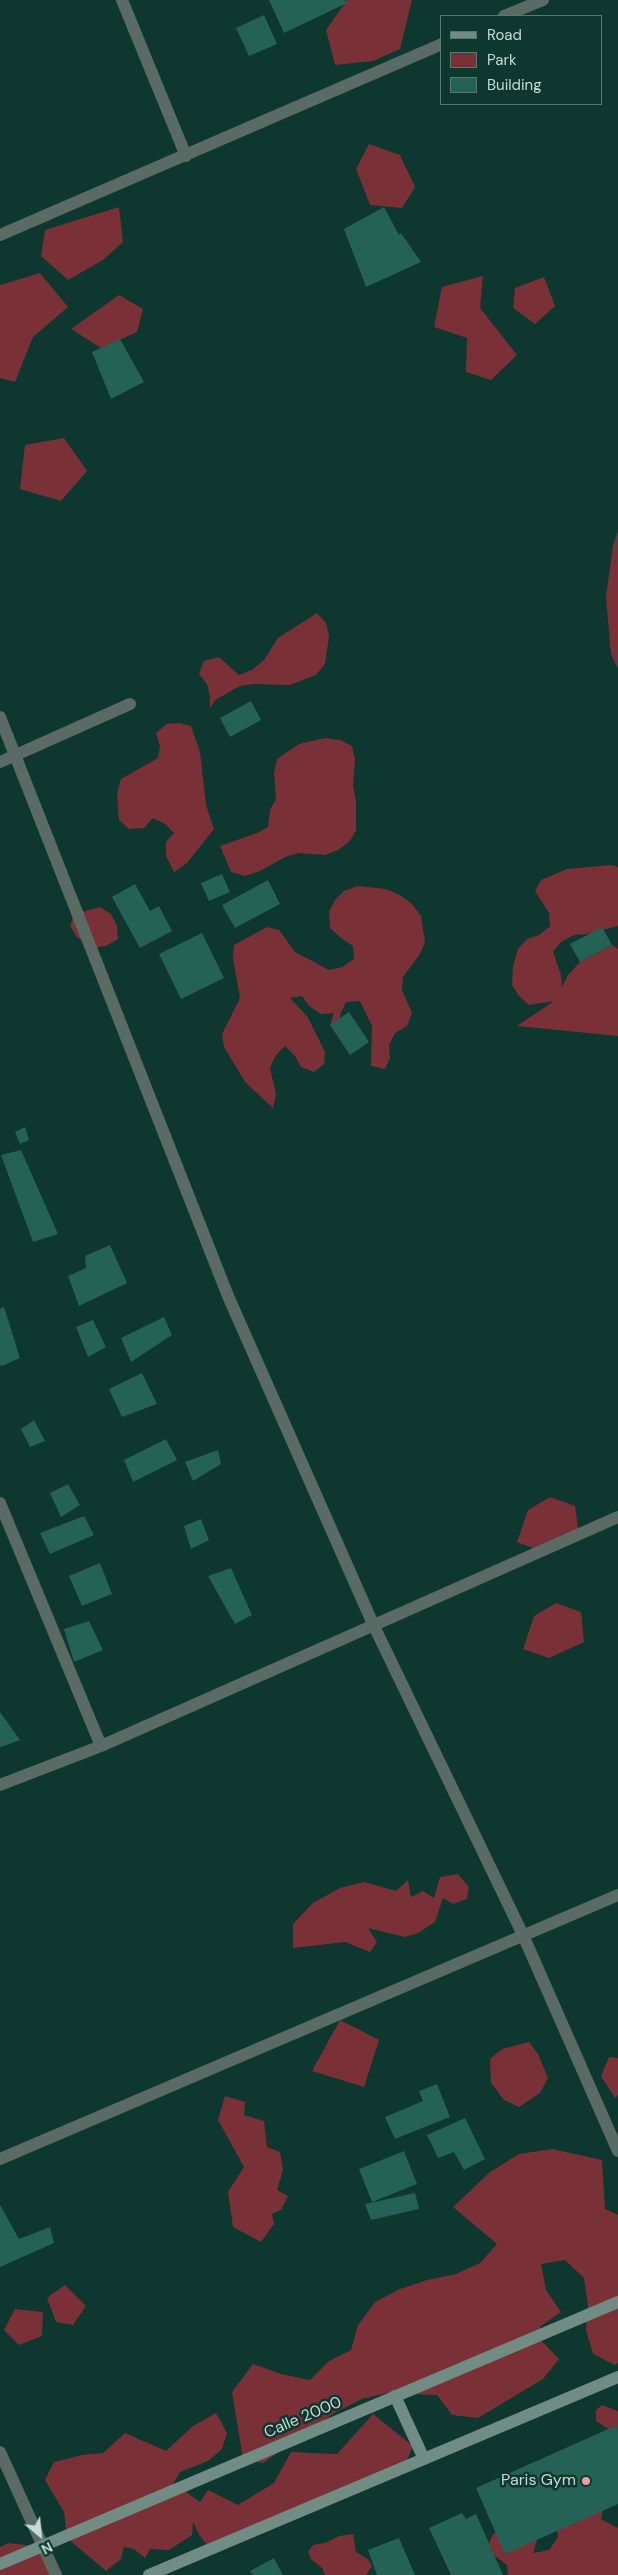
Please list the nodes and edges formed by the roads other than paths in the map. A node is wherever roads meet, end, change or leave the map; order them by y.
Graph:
1 (122, 0) edge
2 (543, 0) edge
3 (516, 5) edge
4 (505, 15) edge
5 (440, 45) edge
6 (186, 156) junction
7 (0, 235) edge
8 (130, 704) dead end
9 (0, 717) edge
10 (16, 756) junction
11 (0, 762) edge
12 (0, 1503) edge
13 (618, 1517) edge
14 (373, 1624) junction
15 (101, 1746) junction
16 (0, 1786) edge
17 (618, 1895) edge
18 (522, 1935) junction
19 (618, 2152) edge
20 (0, 2159) edge
21 (618, 2302) edge
22 (618, 2377) edge
23 (395, 2396) junction
24 (0, 2452) edge
25 (424, 2459) junction
26 (42, 2546) junction
27 (0, 2564) edge
28 (56, 2575) edge
29 (149, 2575) edge

1 - 6 street
2 - 3 street
3 - 4 street
5 - 6 street
6 - 7 street
8 - 10 street
9 - 10 street
10 - 11 street
10 - 14 street
12 - 15 street
13 - 14 street
14 - 15 street
14 - 18 street
15 - 16 street
17 - 18 street
18 - 19 street
18 - 20 street
21 - 23 street, Calle 2000
22 - 25 street
23 - 25 street
23 - 26 street, Calle 2000
24 - 26 street
25 - 29 street
26 - 27 street, Calle 2000
26 - 28 street

